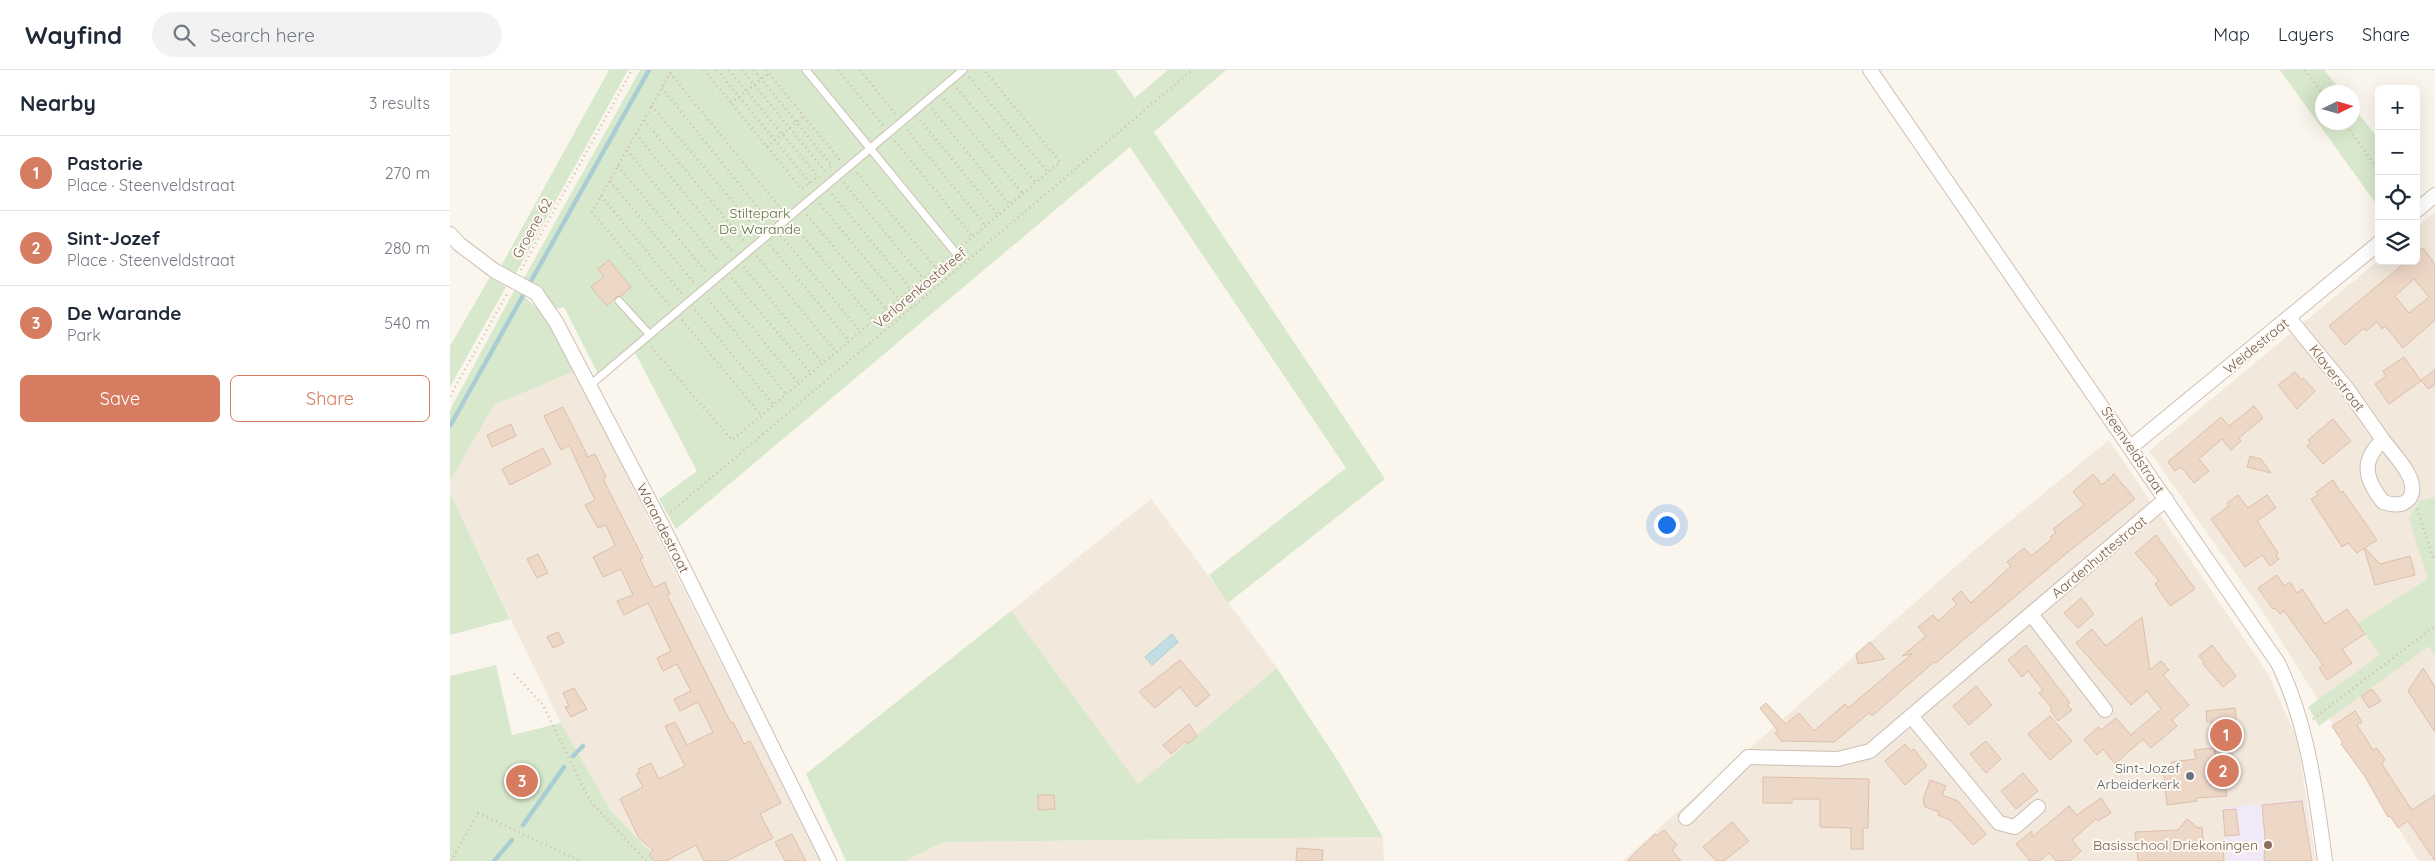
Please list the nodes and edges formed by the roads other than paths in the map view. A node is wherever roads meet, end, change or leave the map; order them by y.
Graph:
1 (806, 70) edge
2 (963, 70) edge
3 (1870, 70) edge
4 (872, 148) junction
5 (2435, 195) edge
6 (2420, 208) edge
7 (450, 234) edge
8 (2375, 246) edge
9 (955, 252) road end
10 (619, 301) dead end
11 (2289, 318) junction
12 (648, 338) junction
13 (589, 386) junction
14 (2383, 440) junction
15 (2131, 447) junction
16 (2166, 499) junction
17 (2031, 614) junction
18 (2105, 710) dead end
19 (1911, 716) junction
20 (2038, 806) dead end
21 (1686, 818) dead end
22 (829, 861) edge
23 (2325, 861) edge

1 - 4 lane
2 - 4 lane
3 - 15 street, Steenveldstraat
4 - 9 lane
4 - 12 lane
5 - 6 street
7 - 13 street, Warandestraat, bridge
8 - 11 street, Weidestraat
10 - 12 lane
11 - 14 street, Klaverstraat
11 - 15 street, Weidestraat
12 - 13 lane
13 - 22 street, Warandestraat
14 - 14 street, Klaverstraat
15 - 16 street, Steenveldstraat
16 - 17 street, Aardenhuttestraat
16 - 23 street, Steenveldstraat
17 - 18 street
17 - 19 street, Aardenhuttestraat
19 - 20 street
19 - 21 street, Aardenhuttestraat

